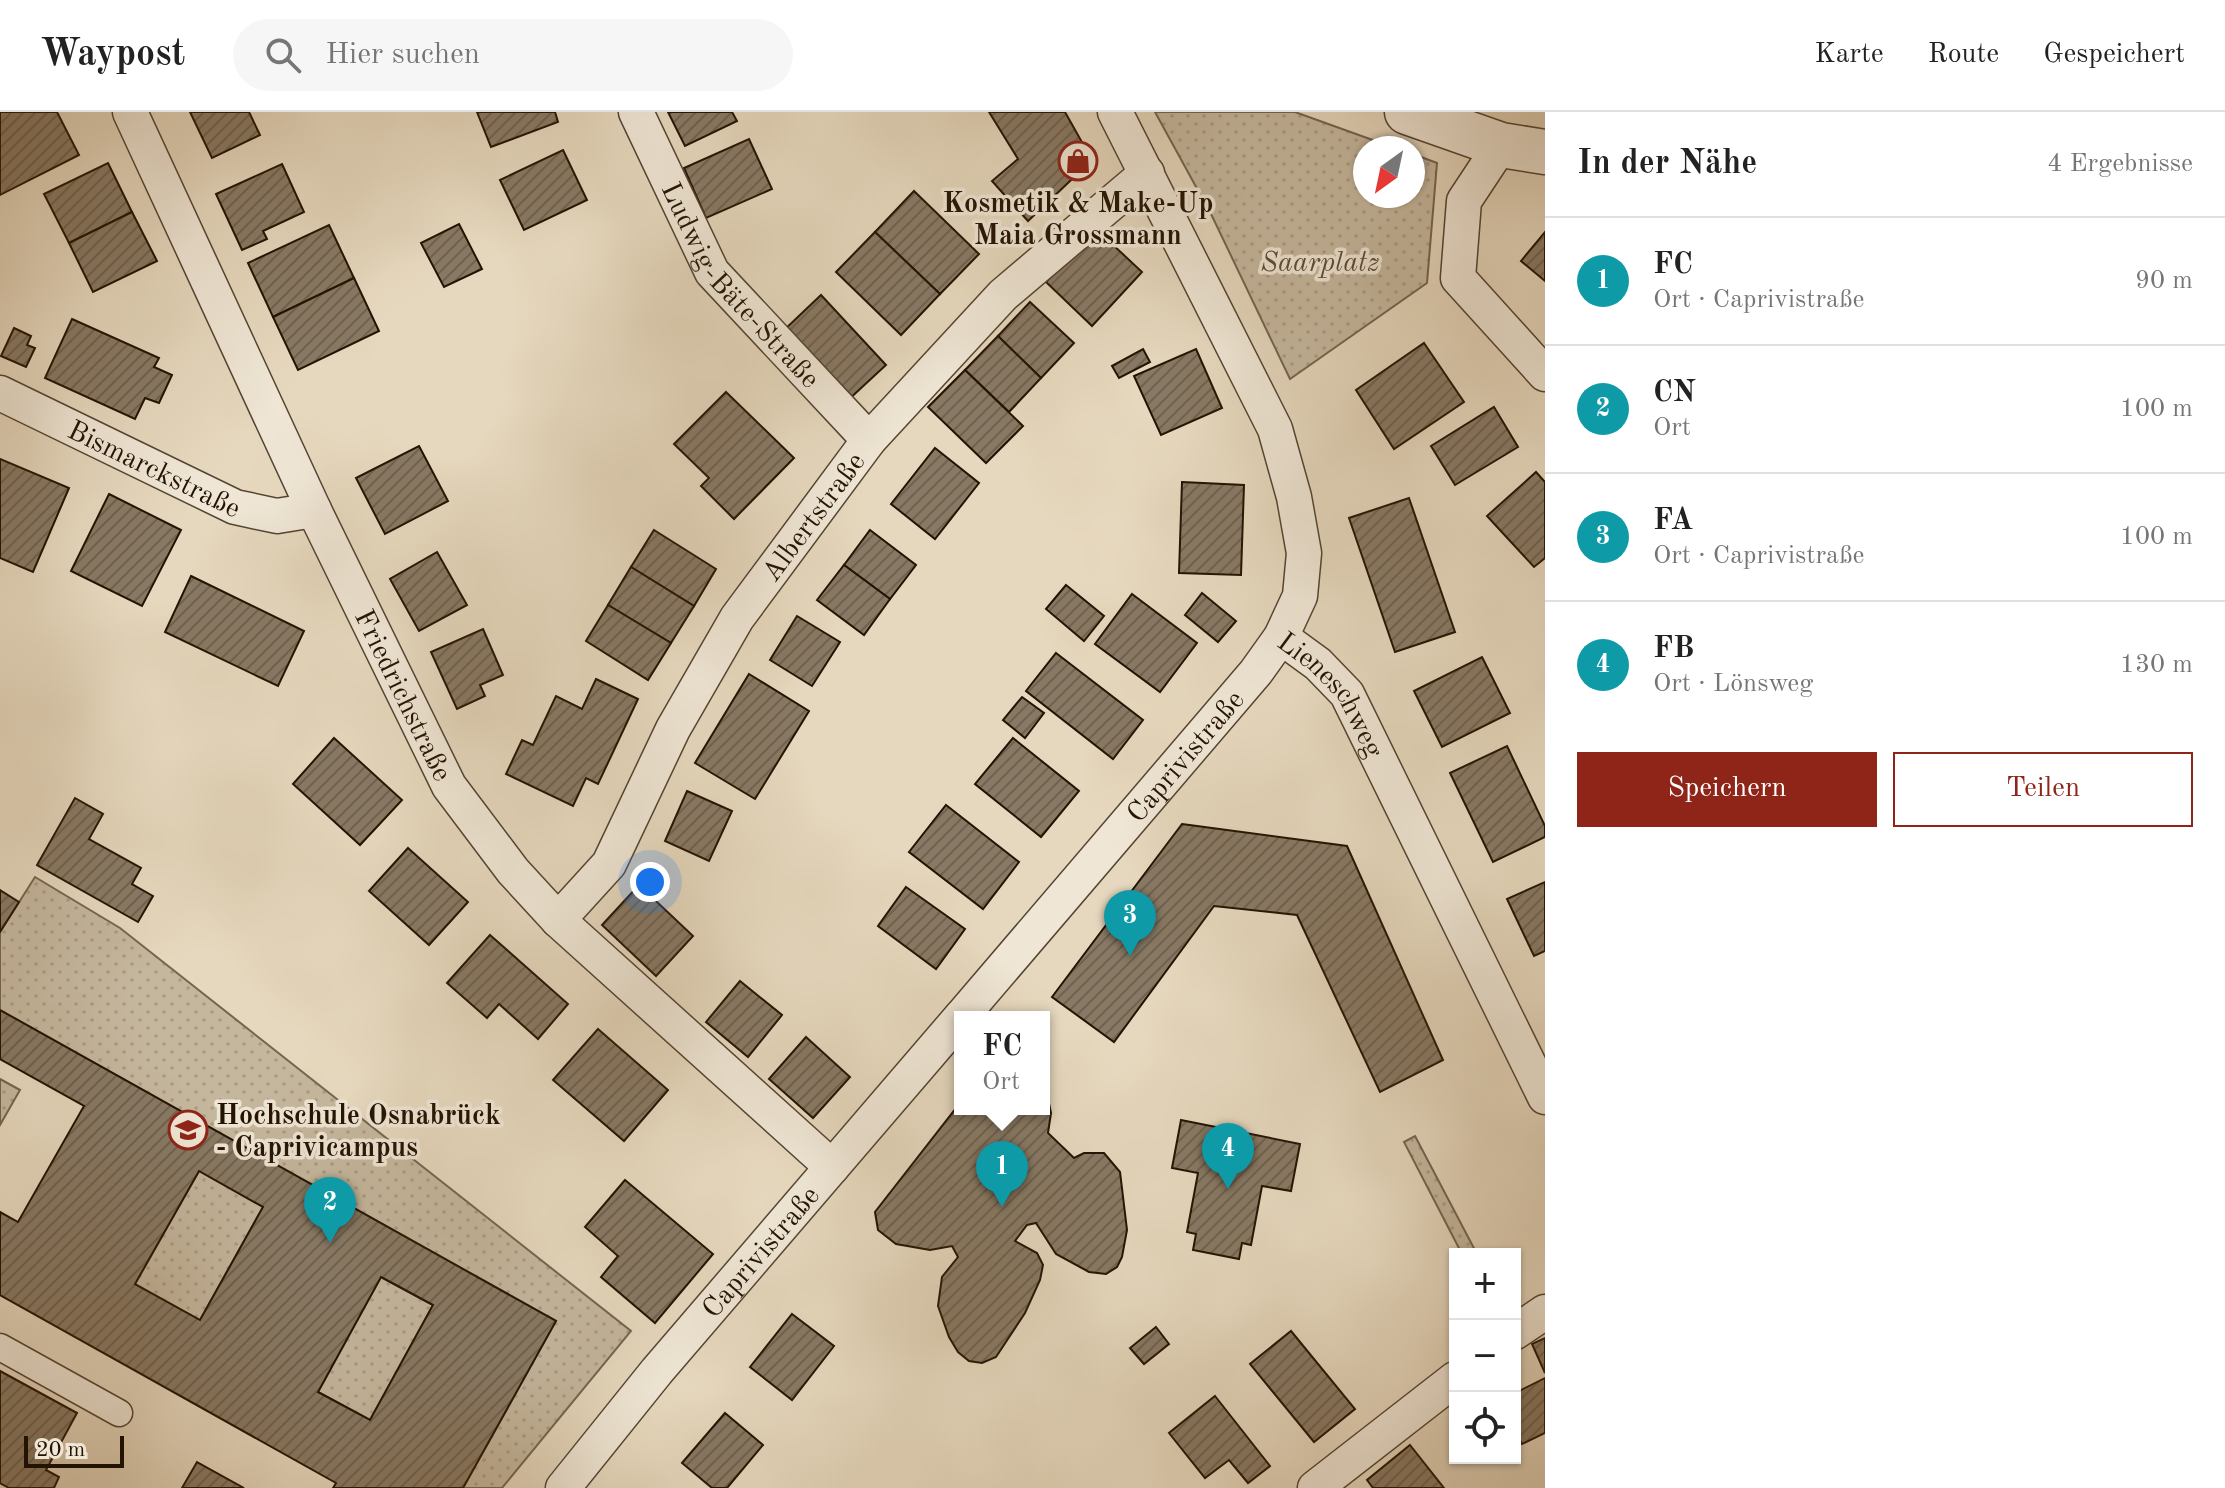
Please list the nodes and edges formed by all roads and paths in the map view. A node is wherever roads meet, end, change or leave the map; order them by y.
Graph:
1 (130, 112) edge
2 (636, 112) edge
3 (1115, 112) edge
4 (1407, 112) edge
5 (1501, 145) junction
6 (1545, 152) edge
7 (1147, 173) junction
8 (1545, 374) edge
9 (0, 393) edge
10 (869, 440) junction
11 (314, 510) junction
12 (1281, 637) junction
13 (558, 920) junction
14 (966, 1011) edge
15 (954, 1025) edge
16 (1545, 1097) edge
17 (832, 1167) junction
18 (1545, 1312) edge
19 (1521, 1328) edge
20 (0, 1347) edge
21 (1449, 1384) edge
22 (119, 1413) dead end
23 (563, 1488) edge
24 (1315, 1488) edge

1 - 11 street, Friedrichstraße
2 - 10 street, Ludwig-Bäte-Straße
3 - 7 street, Lieneschweg
4 - 5 street
5 - 6 street
5 - 8 street
7 - 10 street, Albertstraße
7 - 12 street, Lieneschweg
9 - 11 street, Bismarckstraße
10 - 13 street, Albertstraße
11 - 13 street, Friedrichstraße
12 - 14 street, Caprivistraße
12 - 16 street, Lieneschweg
13 - 17 street, Friedrichstraße
15 - 17 street, Caprivistraße
17 - 23 street, Caprivistraße
18 - 19 street
20 - 22 street
21 - 24 street

